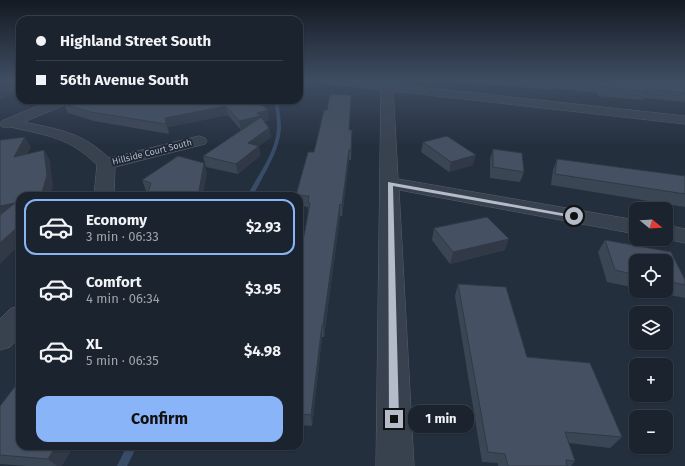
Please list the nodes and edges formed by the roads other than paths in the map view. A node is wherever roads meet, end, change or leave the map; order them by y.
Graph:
1 (389, 103) edge
2 (543, 103) edge
3 (55, 104) edge
4 (685, 120) edge
5 (5, 125) edge
6 (199, 141) dead end
7 (106, 164) junction
8 (390, 183) junction
9 (104, 192) edge
10 (629, 226) edge
11 (673, 233) edge
12 (685, 236) edge
13 (16, 321) edge
14 (0, 338) edge
15 (395, 466) edge

1 - 8 street
2 - 4 street
3 - 5 street
5 - 7 street
6 - 7 street, Hillside Court South
7 - 9 street
8 - 10 street
8 - 15 street
11 - 12 street
13 - 14 street

